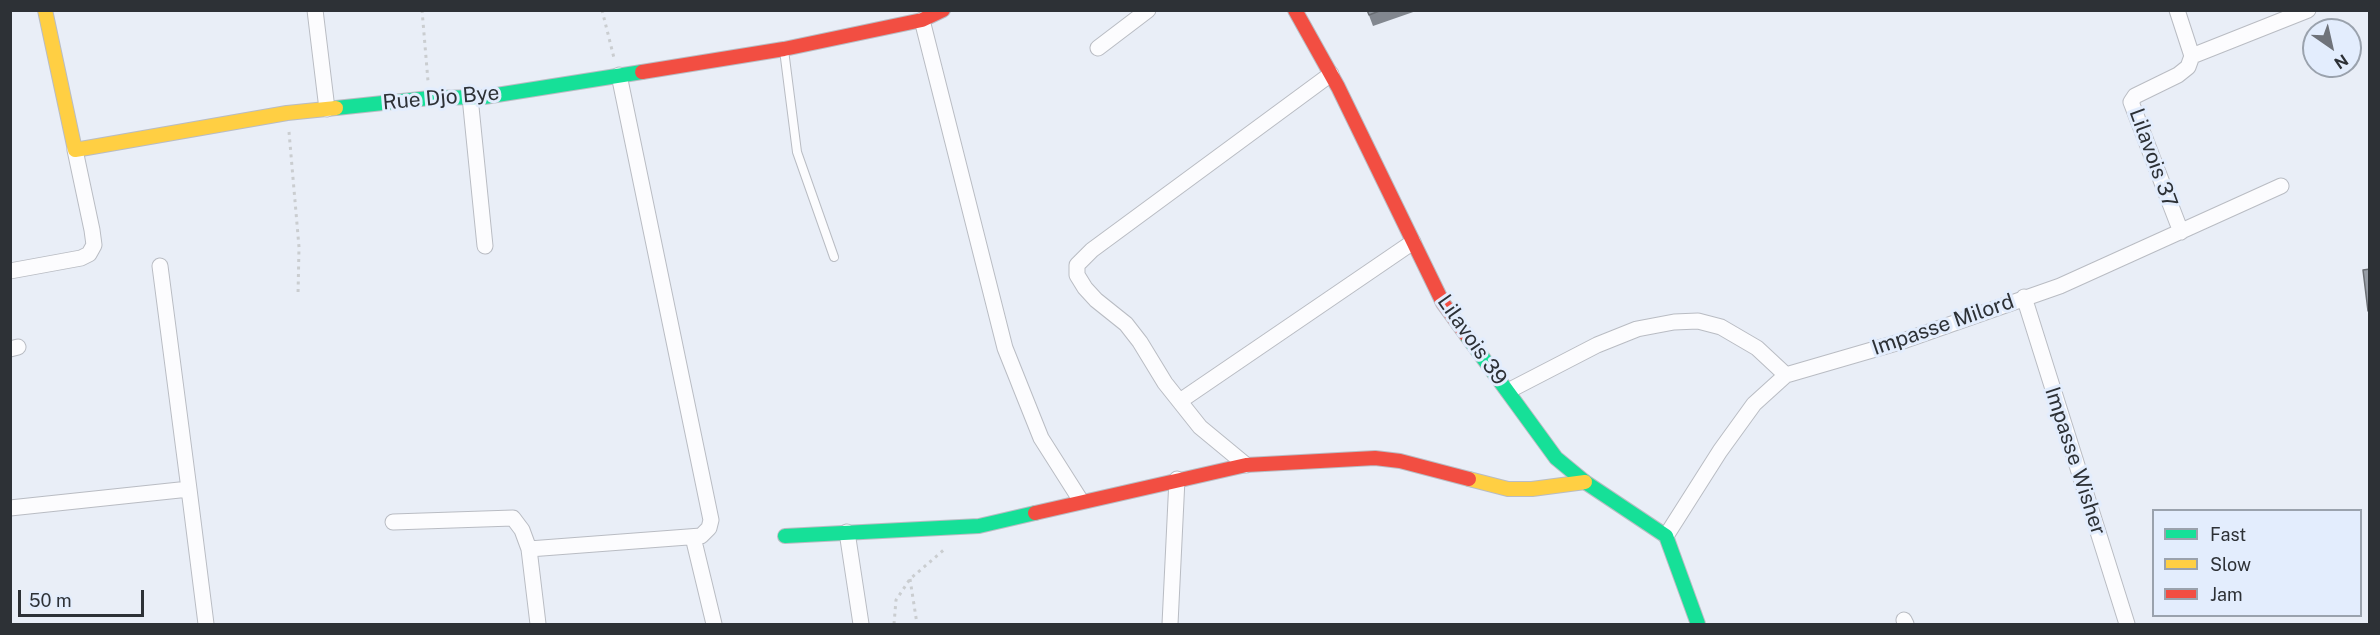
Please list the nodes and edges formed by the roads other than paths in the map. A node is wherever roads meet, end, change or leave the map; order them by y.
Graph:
1 (45, 10) edge
2 (315, 10) edge
3 (944, 10) edge
4 (1149, 10) edge
5 (1295, 10) edge
6 (2177, 10) edge
7 (2308, 10) edge
8 (921, 20) junction
9 (784, 48) junction
10 (1098, 48) dead end
11 (2192, 56) junction
12 (1331, 74) junction
13 (619, 75) junction
14 (470, 97) junction
15 (327, 109) junction
16 (75, 150) junction
17 (2281, 186) dead end
18 (2181, 232) junction
19 (1413, 242) junction
20 (485, 246) dead end
21 (834, 257) dead end
22 (160, 266) dead end
23 (10, 271) edge
24 (2024, 297) junction
25 (1786, 375) junction
26 (1508, 391) junction
27 (1180, 401) junction
28 (1246, 465) junction
29 (1177, 479) junction
30 (1585, 482) junction
31 (189, 489) junction
32 (1081, 501) junction
33 (10, 508) edge
34 (393, 522) dead end
35 (847, 532) junction
36 (785, 536) dead end
37 (1666, 536) junction
38 (693, 537) junction
39 (529, 549) junction
40 (206, 624) edge
41 (538, 624) edge
42 (714, 624) edge
43 (861, 624) edge
44 (1170, 624) edge
45 (1698, 624) edge
46 (2127, 624) edge

1 - 16 street
2 - 15 street
3 - 8 street, Rue Djo Bye
4 - 10 street
5 - 12 street, Lilavois 39
6 - 11 street
7 - 11 street
8 - 9 street, Rue Djo Bye
8 - 32 street
9 - 13 street, Rue Djo Bye
9 - 21 lane
11 - 18 street, Lilavois 37
12 - 19 street, Lilavois 39
12 - 27 street
13 - 14 street, Rue Djo Bye
13 - 38 street
14 - 15 street, Rue Djo Bye
14 - 20 street
15 - 16 street, Rue Djo Bye
16 - 23 street
17 - 18 street, Impasse Milord
18 - 24 street, Impasse Milord
19 - 26 street, Lilavois 39
19 - 27 street
22 - 31 street
24 - 25 street, Impasse Milord
24 - 46 street, Impasse Wisher
25 - 26 street
25 - 37 street, Impasse Milord
26 - 30 street, Lilavois 39
27 - 28 street
28 - 29 street
28 - 30 street
29 - 32 street
29 - 44 street
30 - 37 street, Lilavois 39
31 - 33 street
31 - 40 street
32 - 35 street
34 - 39 street
35 - 36 street
35 - 43 street
37 - 45 street
38 - 39 street
38 - 42 street
39 - 41 street

